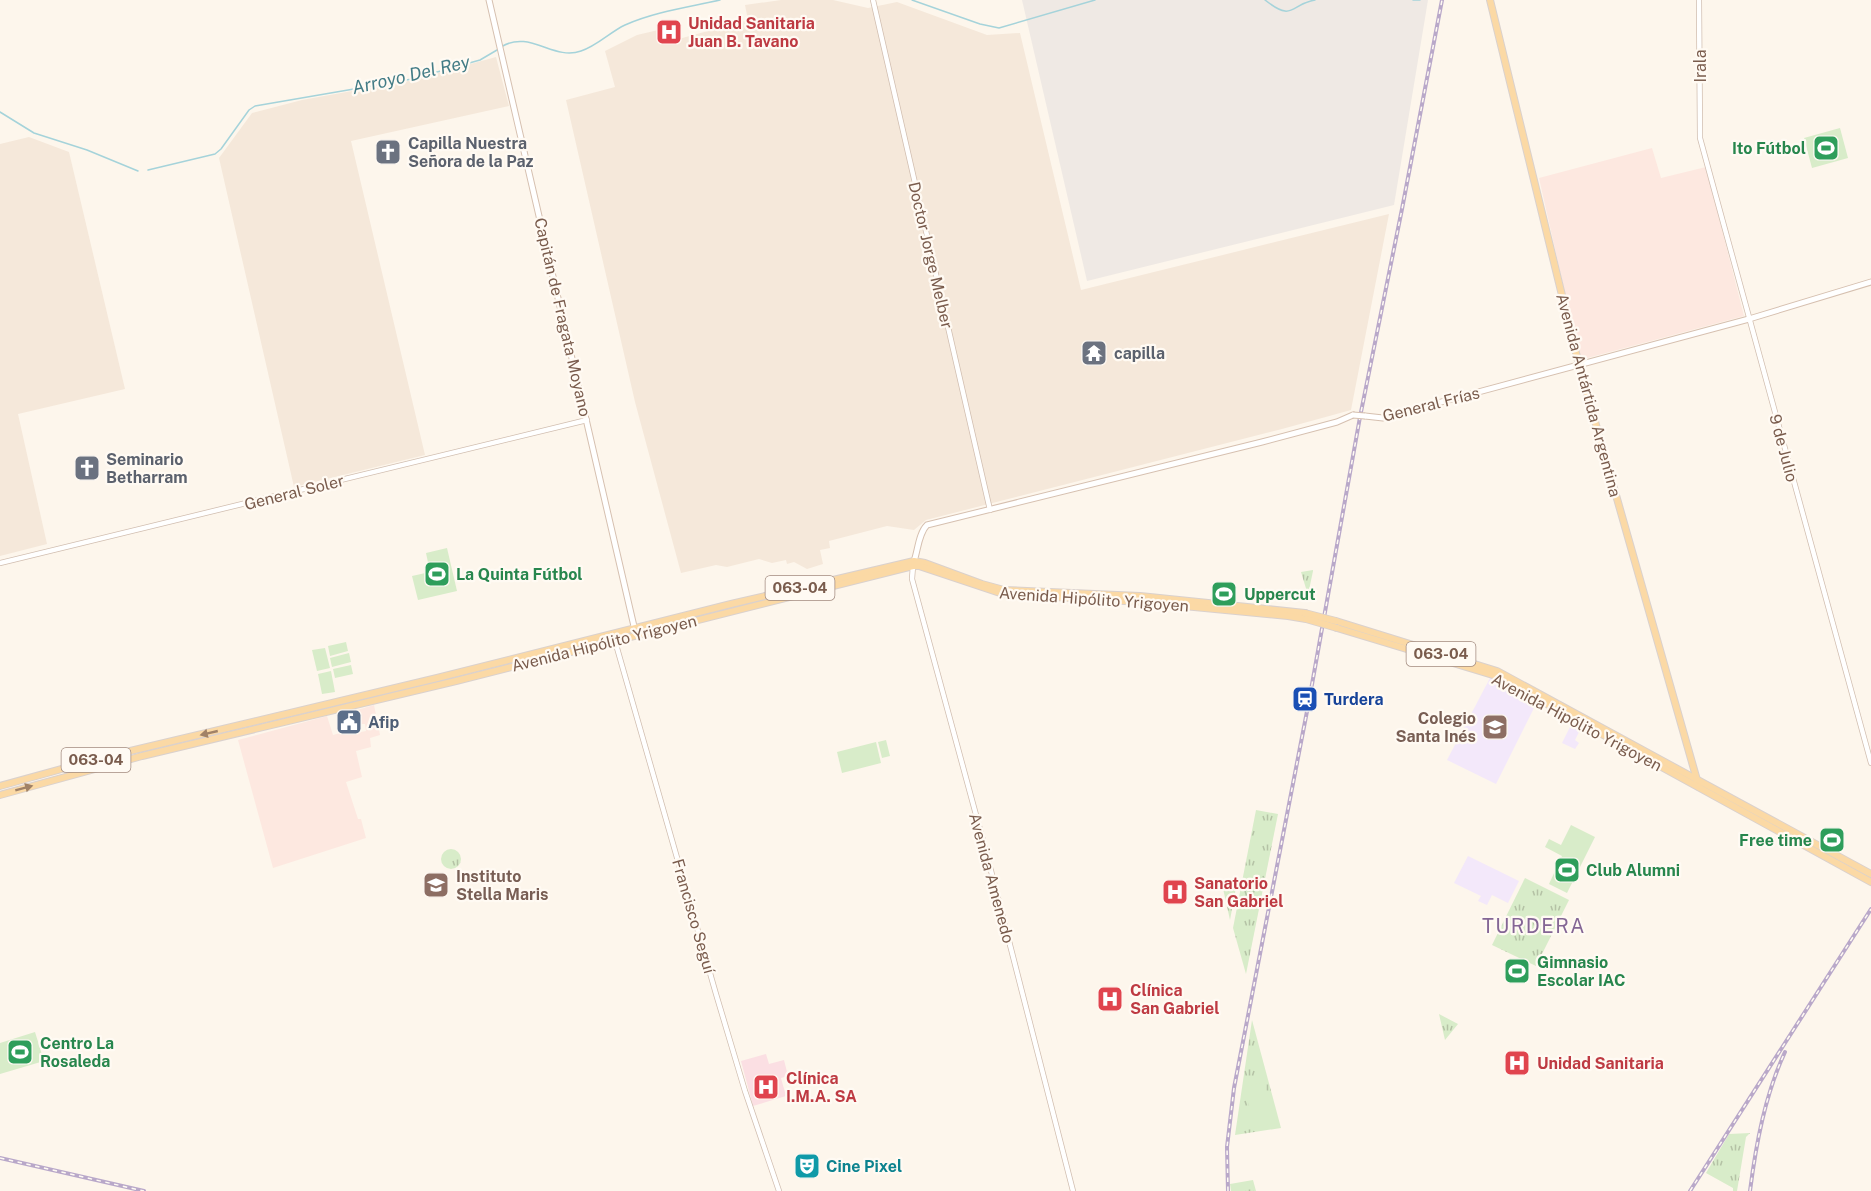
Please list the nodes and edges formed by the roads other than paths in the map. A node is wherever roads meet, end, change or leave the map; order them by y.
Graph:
1 (489, 0) edge
2 (873, 0) edge
3 (1490, 0) edge
4 (1699, 0) edge
5 (1700, 132) joint
6 (1871, 282) edge
7 (1749, 319) junction
8 (1579, 365) junction
9 (587, 420) junction
10 (990, 510) junction
11 (0, 563) edge
12 (914, 563) junction
13 (1336, 625) junction
14 (635, 632) junction
15 (613, 637) junction
16 (1871, 763) edge
17 (1696, 779) junction
18 (0, 786) edge
19 (1699, 787) junction
20 (0, 795) edge
21 (1871, 874) edge
22 (1871, 882) edge
23 (779, 1191) edge
24 (1073, 1191) edge

1 - 9 main road, Capitán de Fragata Moyano
2 - 10 street, Doctor Jorge Melber
3 - 8 main road, Avenida Antártida Argentina
4 - 5 street, Irala
5 - 7 street, 9 de Julio
6 - 7 main road, General Frías
7 - 8 main road, General Frías
7 - 16 street, 9 de Julio
8 - 10 main road, General Frías, bridge
8 - 17 main road, Avenida Antártida Argentina
9 - 11 street, General Soler
9 - 14 main road, Capitán de Fragata Moyano
10 - 12 main road, General Frías
12 - 13 main road, Avenida Hipólito Yrigoyen / 063-04, bridge
12 - 14 main road, Avenida Hipólito Yrigoyen / 063-04
12 - 24 street, Avenida Amenedo
13 - 17 main road, Avenida Hipólito Yrigoyen / 063-04
13 - 19 main road, Avenida Hipólito Yrigoyen / 063-04
14 - 15 main road, Avenida Hipólito Yrigoyen / 063-04
15 -> 18 main road, Avenida Hipólito Yrigoyen / 063-04
20 -> 15 main road, Avenida Hipólito Yrigoyen / 063-04
15 - 23 street, Francisco Seguí
17 - 19 main road, Avenida Antártida Argentina
17 - 21 main road, Avenida Hipólito Yrigoyen / 063-04
19 - 22 main road, Avenida Hipólito Yrigoyen / 063-04

